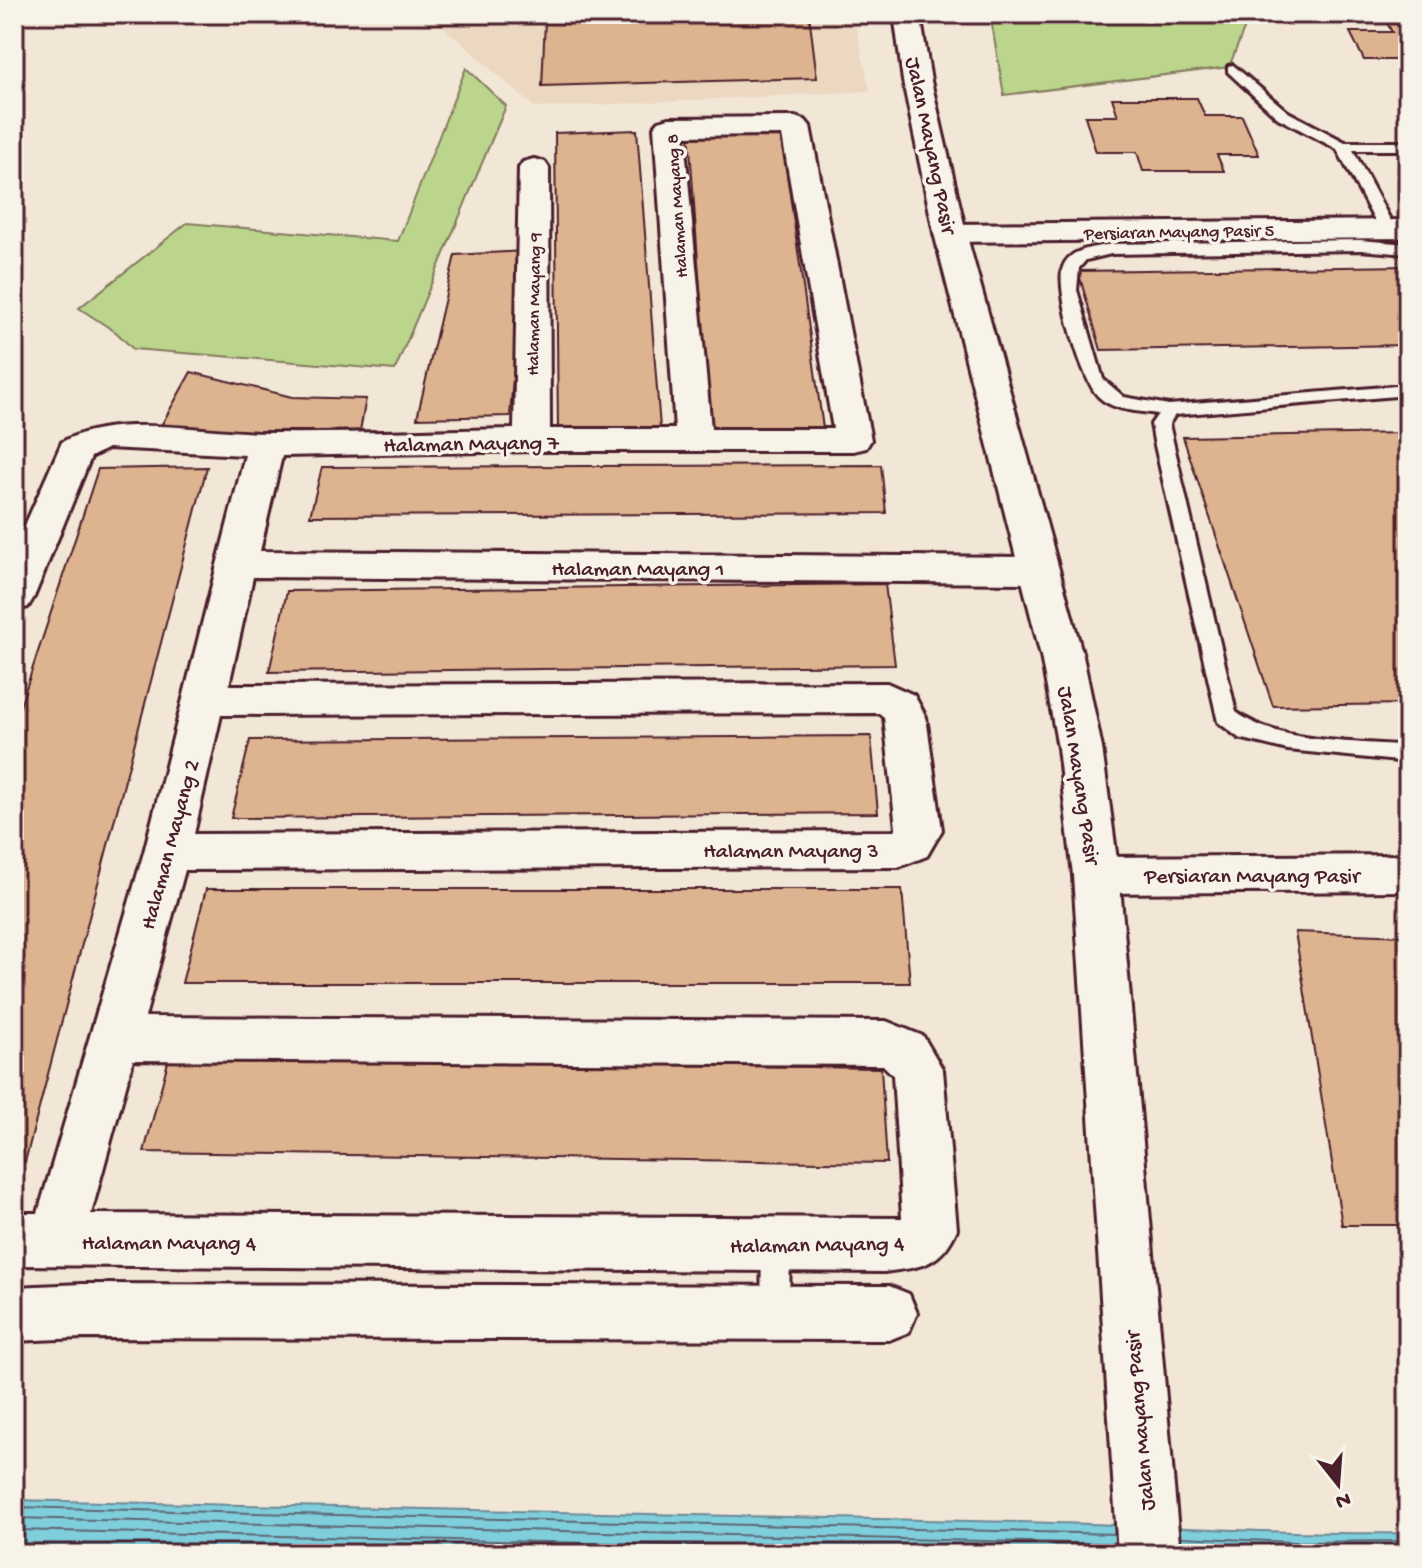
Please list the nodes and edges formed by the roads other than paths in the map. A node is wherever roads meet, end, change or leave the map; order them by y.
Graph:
1 (907, 14) edge
2 (1233, 69) dead end
3 (1343, 146) junction
4 (1408, 146) edge
5 (534, 168) dead end
6 (950, 233) junction
7 (1401, 235) edge
8 (1408, 390) edge
9 (1169, 410) junction
10 (532, 440) junction
11 (853, 440) joint
12 (694, 441) junction
13 (266, 445) junction
14 (238, 564) junction
15 (1038, 570) junction
16 (14, 597) edge
17 (205, 700) junction
18 (1408, 754) edge
19 (167, 852) junction
20 (1408, 873) edge
21 (1096, 875) junction
22 (116, 1038) junction
23 (59, 1240) edge
24 (776, 1245) junction
25 (82, 1311) junction
26 (775, 1313) junction
27 (889, 1313) dead end
28 (14, 1314) edge
29 (1149, 1554) edge

1 - 6 street, Jalan Mayang Pasir
2 - 3 lane
3 - 4 lane
3 - 7 lane
5 - 10 street, Halaman Mayang 9
6 - 7 street, Persiaran Mayang Pasir 5
6 - 15 street, Jalan Mayang Pasir
7 - 9 lane
8 - 9 lane
9 - 18 lane
10 - 12 street, Halaman Mayang 7
10 - 13 street, Halaman Mayang 7
11 - 12 street, Halaman Mayang 7
11 - 12 street, Halaman Mayang 8
13 - 14 street, Halaman Mayang 2
13 - 16 street, Halaman Mayang 7
14 - 15 street, Halaman Mayang 1
14 - 17 street, Halaman Mayang 2
15 - 21 street, Jalan Mayang Pasir
17 - 19 street, Halaman Mayang 2
17 - 19 street, Halaman Mayang 3
19 - 22 street, Halaman Mayang 2
20 - 21 street, Persiaran Mayang Pasir
21 - 29 street, Jalan Mayang Pasir
22 - 23 street, Halaman Mayang 2
22 - 24 street, Halaman Mayang 4
23 - 24 street, Halaman Mayang 4
23 - 25 street, Halaman Mayang 2
24 - 26 lane
25 - 26 street
25 - 28 street
26 - 27 street

